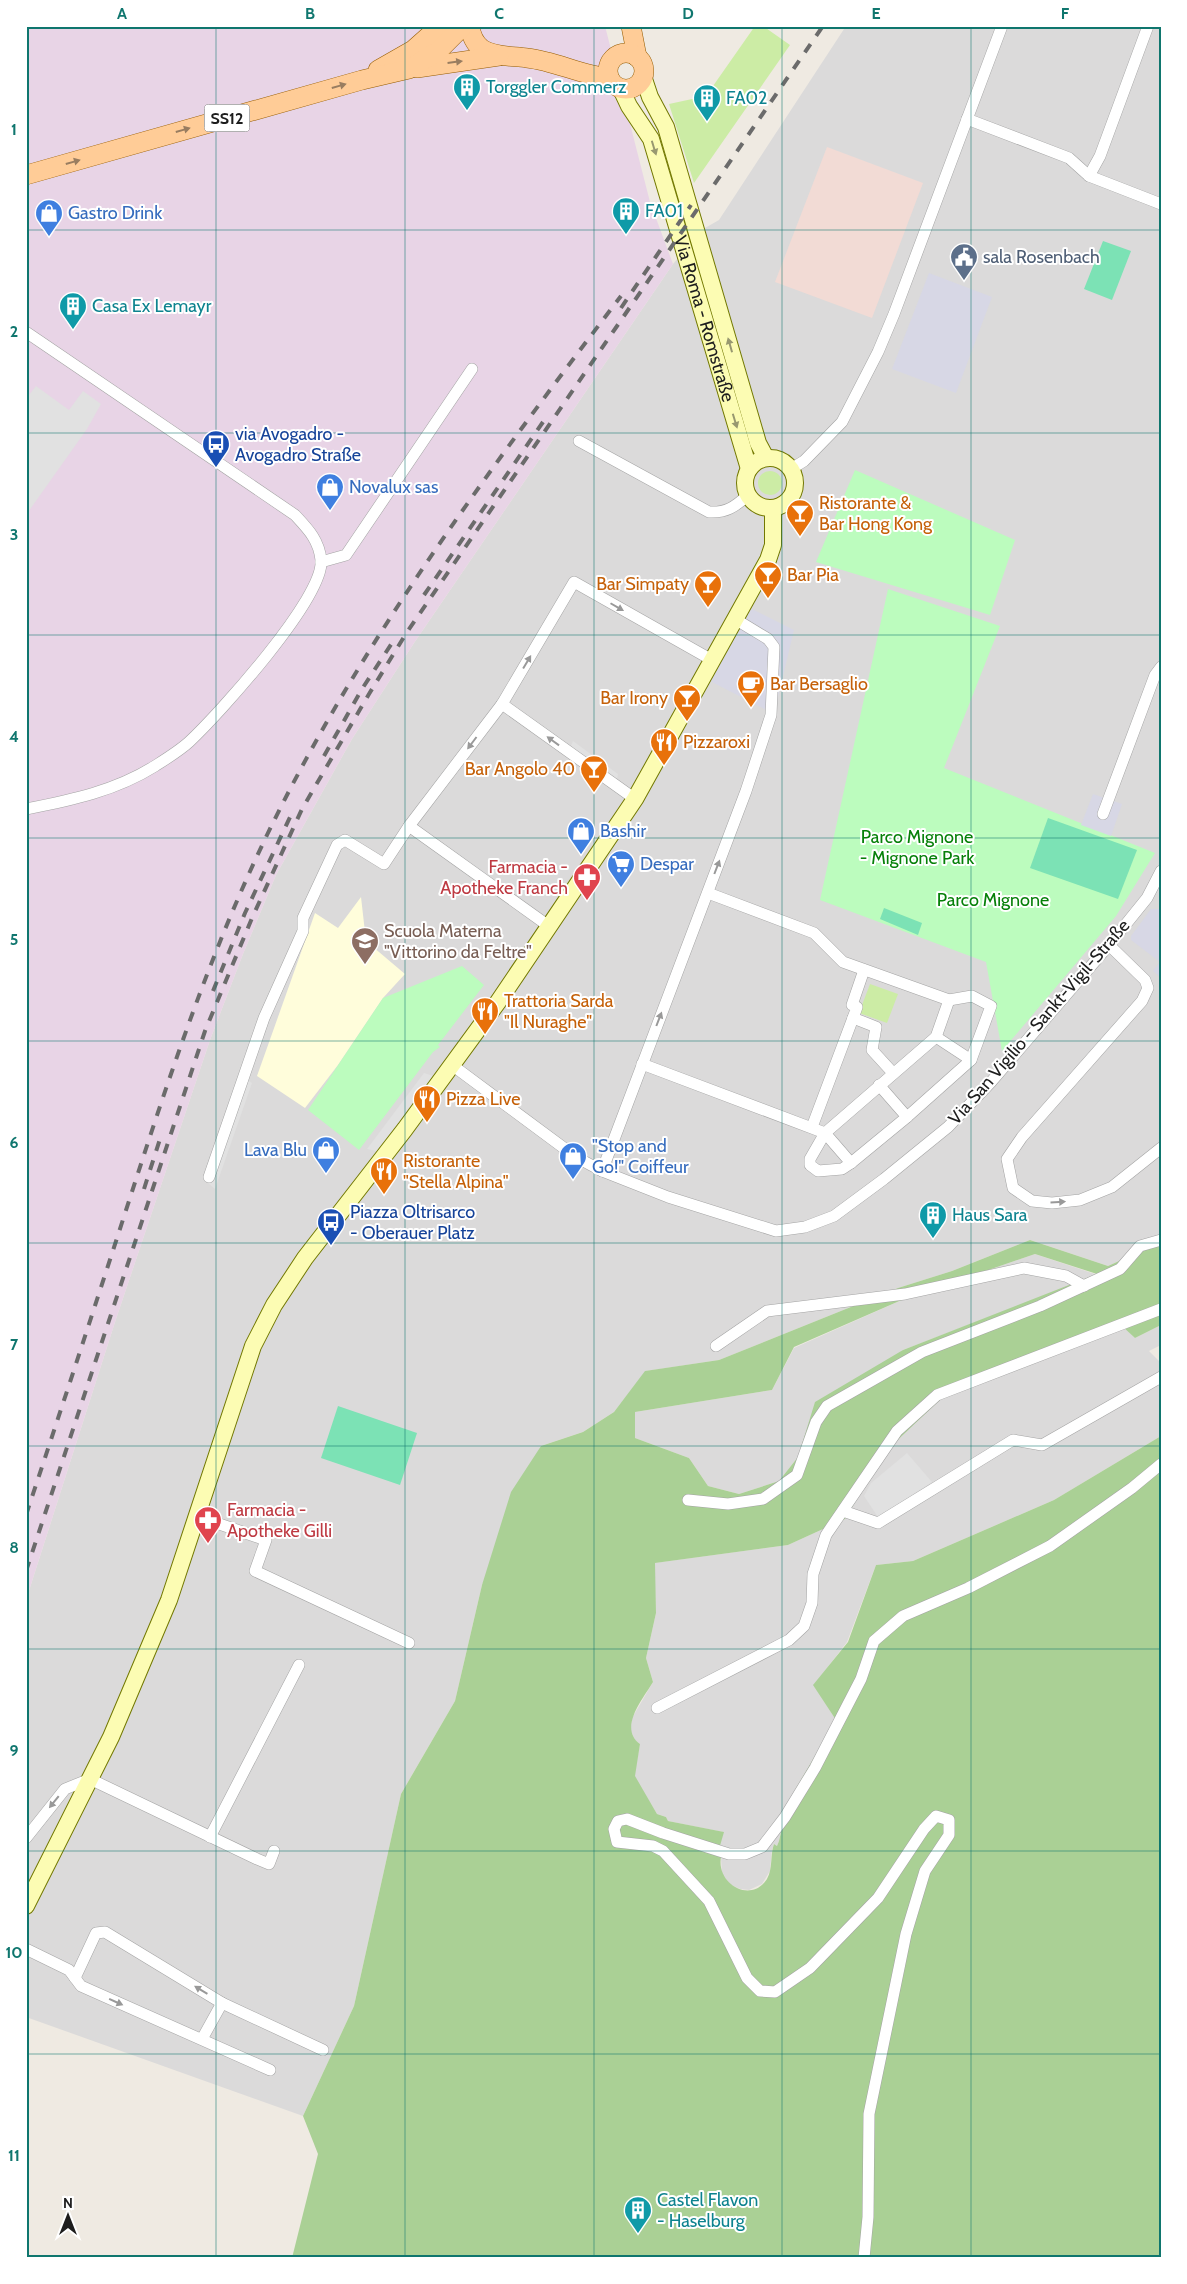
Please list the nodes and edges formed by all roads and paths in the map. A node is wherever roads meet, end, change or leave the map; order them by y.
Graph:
1 (440, 26) edge
2 (463, 26) edge
3 (470, 26) edge
4 (618, 26) edge
5 (631, 26) edge
6 (1002, 26) edge
7 (1148, 26) edge
8 (501, 55) junction
9 (629, 55) junction
10 (409, 70) junction
11 (643, 76) junction
12 (362, 80) junction
13 (615, 83) junction
14 (967, 119) junction
15 (26, 175) edge
16 (1089, 176) junction
17 (1161, 204) edge
18 (26, 332) edge
19 (472, 369) dead end
20 (579, 441) dead end
21 (766, 458) junction
22 (748, 469) junction
23 (791, 469) junction
24 (748, 495) junction
25 (772, 508) junction
26 (322, 562) junction
27 (735, 619) junction
28 (712, 660) junction
29 (1161, 667) edge
30 (502, 704) junction
31 (635, 800) junction
32 (26, 808) edge
33 (1103, 814) dead end
34 (409, 826) junction
35 (1161, 872) edge
36 (708, 893) junction
37 (550, 927) junction
38 (1109, 945) junction
39 (864, 970) junction
40 (949, 1000) junction
41 (853, 1018) junction
42 (936, 1036) junction
43 (971, 1060) junction
44 (642, 1064) junction
45 (452, 1065) junction
46 (893, 1072) junction
47 (878, 1085) junction
48 (907, 1117) junction
49 (812, 1127) junction
50 (825, 1133) junction
51 (1161, 1148) edge
52 (851, 1162) junction
53 (602, 1171) junction
54 (209, 1177) dead end
55 (1161, 1240) edge
56 (1084, 1286) junction
57 (1161, 1309) edge
58 (716, 1346) dead end
59 (1161, 1377) edge
60 (1161, 1464) edge
61 (688, 1500) dead end
62 (843, 1511) junction
63 (196, 1516) junction
64 (409, 1643) dead end
65 (298, 1665) dead end
66 (657, 1708) dead end
67 (90, 1779) junction
68 (210, 1837) junction
69 (26, 1838) edge
70 (274, 1852) dead end
71 (26, 1906) edge
72 (26, 1950) edge
73 (75, 1978) junction
74 (222, 2003) junction
75 (202, 2039) junction
76 (323, 2050) dead end
77 (270, 2070) dead end
78 (864, 2258) edge

1 - 12 main road
2 - 10 main road, SS12
3 - 8 main road
4 - 9 main road, Via Roma - Romstraße
5 - 9 main road, Via Roma - Romstraße
6 - 14 street
7 - 16 street
10 -> 8 main road
8 - 13 main road
9 - 11 main road, Via Roma - Romstraße
9 - 13 main road
10 - 12 main road, SS12
11 - 13 main road
21 -> 11 street, Via Roma - Romstraße
15 -> 12 main road, SS12
13 -> 22 street, Via Roma - Romstraße
14 - 16 street
14 - 23 street
16 - 17 street
18 - 26 street
19 - 26 street
20 - 24 street
21 - 22 street
21 - 23 street
22 - 24 street
23 - 25 street
24 - 25 street
25 - 27 street
26 - 32 street
27 - 28 street
36 -> 27 street
30 -> 28 street
28 - 31 street
29 - 33 street
31 -> 30 street
30 -> 34 street
31 - 37 street
34 - 37 street
34 - 54 street
35 - 38 street, Via San Vigilio - Sankt-Vigil-Straße
36 - 39 street
44 -> 36 street
37 - 45 street
38 -> 51 street
38 - 53 street, Via San Vigilio - Sankt-Vigil-Straße
39 - 40 street
39 - 41 street
40 - 42 street
40 - 43 street
41 - 46 street
41 - 49 street
42 - 43 street
42 - 46 street
43 - 48 street
44 - 49 street
44 - 53 street
45 - 53 street
45 - 63 street
46 - 47 street
47 - 48 street
47 - 50 street
48 - 52 street
49 - 50 street
50 - 52 street
50 - 52 street
55 - 56 street
56 - 58 street
56 - 61 street
57 - 62 street
59 - 62 street
60 - 78 street
62 - 66 street
63 - 64 street
63 - 67 street
65 - 68 street
67 - 68 street
67 -> 69 street
67 - 71 street
68 - 70 street
72 - 73 street
74 -> 73 street
73 -> 75 street
74 - 75 street
74 - 76 street
75 - 77 street

